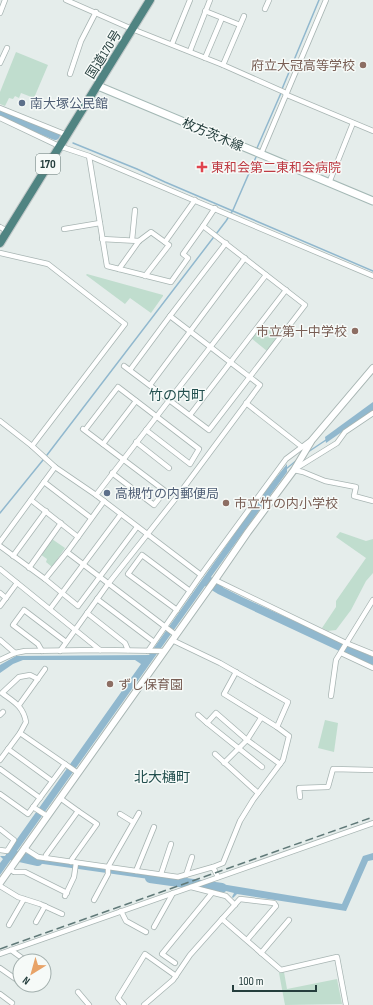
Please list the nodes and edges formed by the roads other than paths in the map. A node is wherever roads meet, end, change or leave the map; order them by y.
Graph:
1 (5, 0) edge
2 (66, 0) edge
3 (150, 0) edge
4 (190, 0) edge
5 (210, 0) edge
6 (269, 0) edge
7 (326, 0) edge
8 (80, 3) edge
9 (265, 9) dead end
10 (205, 11) junction
11 (96, 12) junction
12 (0, 13) edge
13 (244, 16) dead end
14 (222, 18) junction
15 (240, 25) junction
16 (132, 29) junction
17 (172, 44) junction
18 (7, 48) dead end
19 (190, 51) junction
20 (205, 58) junction
21 (0, 62) edge
22 (223, 65) junction
23 (70, 74) dead end
24 (98, 86) junction
25 (287, 95) junction
26 (0, 108) edge
27 (0, 118) edge
28 (353, 123) junction
29 (373, 131) edge
30 (67, 135) junction
31 (59, 146) junction
32 (261, 154) junction
33 (89, 156) junction
34 (329, 183) junction
35 (195, 200) junction
36 (373, 201) edge
37 (215, 208) junction
38 (135, 210) dead end
39 (100, 223) junction
40 (204, 226) junction
41 (4, 229) edge
42 (64, 229) dead end
43 (102, 239) junction
44 (132, 240) junction
45 (139, 240) junction
46 (165, 242) junction
47 (0, 243) edge
48 (226, 243) junction
49 (0, 253) edge
50 (245, 258) junction
51 (119, 269) junction
52 (266, 275) junction
53 (145, 276) junction
54 (373, 276) edge
55 (286, 290) junction
56 (170, 316) junction
57 (190, 331) junction
58 (211, 347) junction
59 (230, 362) junction
60 (124, 366) dead end
61 (373, 368) edge
62 (130, 370) junction
63 (250, 377) junction
64 (150, 385) junction
65 (170, 400) junction
66 (136, 401) junction
67 (246, 403) junction
68 (373, 413) edge
69 (190, 415) junction
70 (156, 417) junction
71 (0, 421) edge
72 (146, 430) junction
73 (312, 440) junction
74 (136, 442) junction
75 (104, 444) junction
76 (32, 446) junction
77 (302, 447) junction
78 (123, 458) junction
79 (56, 466) junction
80 (169, 468) dead end
81 (294, 470) junction
82 (112, 473) junction
83 (44, 482) junction
84 (96, 495) junction
85 (31, 500) junction
86 (104, 501) junction
87 (373, 501) edge
88 (46, 512) junction
89 (121, 514) junction
90 (91, 518) junction
91 (61, 523) junction
92 (137, 527) junction
93 (146, 534) junction
94 (78, 537) junction
95 (0, 542) edge
96 (0, 546) edge
97 (67, 552) junction
98 (13, 556) junction
99 (83, 564) junction
100 (29, 568) junction
101 (0, 569) edge
102 (201, 575) junction
103 (100, 577) junction
104 (45, 579) junction
105 (215, 580) junction
106 (17, 583) junction
107 (108, 584) junction
108 (190, 591) junction
109 (0, 593) edge
110 (62, 593) junction
111 (6, 598) junction
112 (97, 599) junction
113 (373, 600) edge
114 (0, 606) edge
115 (50, 609) junction
116 (177, 610) junction
117 (87, 613) junction
118 (166, 627) junction
119 (75, 629) junction
120 (174, 636) junction
121 (0, 640) edge
122 (66, 642) junction
123 (154, 642) junction
124 (346, 644) junction
125 (373, 646) edge
126 (100, 650) junction
127 (128, 650) junction
128 (42, 651) junction
129 (60, 651) junction
130 (148, 651) junction
131 (162, 651) junction
132 (15, 653) junction
133 (341, 653) junction
134 (371, 653) edge
135 (1, 657) edge
136 (373, 668) edge
137 (45, 669) dead end
138 (236, 672) junction
139 (38, 679) junction
140 (331, 696) dead end
141 (19, 705) junction
142 (198, 714) dead end
143 (261, 718) junction
144 (207, 723) junction
145 (277, 727) junction
146 (20, 733) junction
147 (247, 740) junction
148 (238, 748) junction
149 (8, 749) junction
150 (215, 754) dead end
151 (0, 760) edge
152 (224, 763) junction
153 (280, 764) junction
154 (66, 765) junction
155 (262, 767) dead end
156 (0, 769) edge
157 (373, 770) edge
158 (76, 772) junction
159 (52, 781) junction
160 (258, 793) junction
161 (0, 794) edge
162 (300, 797) dead end
163 (40, 798) junction
164 (60, 798) junction
165 (35, 808) junction
166 (78, 811) junction
167 (139, 813) dead end
168 (120, 814) dead end
169 (45, 816) junction
170 (133, 822) junction
171 (373, 823) edge
172 (154, 827) dead end
173 (0, 829) edge
174 (171, 844) dead end
175 (24, 848) junction
176 (0, 850) edge
177 (192, 857) dead end
178 (46, 858) junction
179 (75, 865) junction
180 (213, 867) junction
181 (108, 868) junction
182 (10, 869) junction
183 (136, 871) junction
184 (161, 874) junction
185 (186, 875) junction
186 (218, 877) junction
187 (0, 884) edge
188 (193, 886) junction
189 (173, 893) junction
190 (212, 893) junction
191 (24, 899) junction
192 (94, 900) dead end
193 (235, 904) junction
194 (45, 906) junction
195 (121, 911) junction
196 (62, 914) dead end
197 (222, 919) junction
198 (289, 920) dead end
199 (36, 922) dead end
200 (9, 925) dead end
201 (154, 927) dead end
202 (146, 932) dead end
203 (247, 940) junction
204 (11, 950) junction
205 (261, 952) junction
206 (15, 953) edge
207 (0, 954) edge
208 (175, 962) dead end
209 (0, 968) edge
210 (12, 976) edge
211 (176, 976) junction
212 (78, 992) dead end
213 (0, 994) edge
214 (12, 1003) dead end
215 (89, 1005) edge
216 (124, 1005) edge
217 (144, 1005) edge
218 (346, 1005) edge

1 - 12 street
2 - 8 street
3 - 16 highway, 国道170号 / 170
4 - 17 street
5 - 10 street
6 - 9 street
7 - 25 street
8 - 11 street
10 - 14 street
10 - 19 street
11 - 16 street
11 - 23 street
13 - 15 street
14 - 15 street
14 - 20 street
15 - 22 street
16 - 17 street
16 - 24 highway, 国道170号 / 170
17 - 19 street
18 - 21 street
19 - 20 street
20 - 22 street
22 - 25 street
24 - 30 highway, 国道170号 / 170
24 - 32 main road, 枚方茨木線
25 - 28 street
25 - 32 street
26 - 30 street
27 - 31 street
28 - 29 street
28 - 34 street
30 - 31 highway, 国道170号 / 170
31 - 33 street
31 - 41 highway, 国道170号 / 170
32 - 34 main road, 枚方茨木線
33 - 35 street
33 - 39 street
34 - 36 main road, 枚方茨木線
35 - 37 street
35 - 46 street
37 - 40 street
37 - 54 street
38 - 44 street
39 - 42 street
39 - 43 street
40 - 48 street
40 - 53 street
41 - 47 highway, 国道170号 / 170
43 - 44 street
43 - 51 street
44 - 45 street
45 - 46 street
45 - 51 street
46 - 53 street
48 - 50 street
48 - 56 street
49 - 76 street
50 - 52 street
50 - 57 street
51 - 53 street
52 - 55 street
52 - 58 street
55 - 59 street
55 - 63 street
56 - 57 street
56 - 62 street
57 - 58 street
57 - 64 street
58 - 59 street
58 - 65 street
59 - 63 street
59 - 69 street
60 - 62 street
61 - 73 street
62 - 64 street
63 - 67 street
63 - 69 street
64 - 65 street
65 - 69 street
65 - 70 street
66 - 70 street
66 - 75 street
66 - 75 street
67 - 77 street
67 - 93 street
68 - 81 street
70 - 72 street
70 - 72 street
71 - 76 street
72 - 74 street
73 - 77 street
73 - 81 street
74 - 78 street
74 - 80 street
75 - 78 street
76 - 79 street
77 - 102 street
78 - 82 street
78 - 82 street
79 - 83 street
79 - 84 street
81 - 87 street
81 - 105 street
82 - 84 street
83 - 85 street
83 - 90 street
84 - 86 street
85 - 88 street
85 - 95 street
86 - 89 street
86 - 90 street
88 - 91 street
88 - 98 street
89 - 92 street
89 - 99 street
90 - 94 street
91 - 94 street
91 - 100 street
92 - 93 street
92 - 103 street
93 - 102 street
93 - 107 street
94 - 97 street
96 - 98 street
97 - 99 street
97 - 104 street
98 - 100 street
99 - 103 street
99 - 110 street
100 - 104 street
101 - 106 street
102 - 108 street
103 - 107 street
103 - 110 street
104 - 110 street
105 - 120 street
105 - 124 street
106 - 111 street
106 - 115 street
107 - 112 street
107 - 118 street
108 - 116 street
108 - 116 street
109 - 111 street
110 - 115 street
111 - 114 street
112 - 117 street
112 - 123 street
113 - 124 street
115 - 119 street
116 - 118 street
117 - 119 street
117 - 127 street
118 - 120 street
118 - 123 street
119 - 122 street
119 - 126 street
120 - 131 street
120 - 138 street
121 - 132 street
122 - 128 street
122 - 129 street
123 - 130 street
124 - 133 street
124 - 134 street
125 - 134 street
126 - 127 street
126 - 129 street
127 - 130 street
128 - 129 street
128 - 132 street
130 - 131 street
131 - 158 street
132 - 135 street
133 - 136 street
133 - 140 street
137 - 139 street
138 - 143 street
138 - 145 street
139 - 141 street
139 - 141 street
141 - 146 street
142 - 144 street
143 - 145 street
143 - 147 street
144 - 147 street
144 - 148 street
145 - 153 street
146 - 149 street
146 - 154 street
147 - 148 street
147 - 153 street
148 - 152 street
148 - 155 street
149 - 151 street
149 - 159 street
150 - 152 street
152 - 160 street
153 - 160 street
154 - 158 street
154 - 159 street
156 - 163 street
157 - 162 street
158 - 164 street
159 - 163 street
160 - 180 street
161 - 165 street
163 - 165 street
164 - 166 street
164 - 169 street
165 - 169 street
166 - 178 street
166 - 179 street
167 - 170 street
168 - 170 street
169 - 175 street
170 - 181 street
171 - 186 street
172 - 183 street
173 - 176 street
174 - 184 street
175 - 178 street
175 - 182 street
177 - 185 street
178 - 179 street
179 - 181 street
179 - 182 street
180 - 185 street
180 - 186 street
181 - 183 street
181 - 192 street
182 - 187 street
183 - 184 street
184 - 185 street
186 - 188 street
187 - 191 street
188 - 189 street
188 - 190 street
189 - 195 street
189 - 201 street
190 - 193 street
190 - 208 street
191 - 194 street
191 - 200 street
193 - 197 street
193 - 203 street
194 - 196 street
194 - 199 street
195 - 202 street
195 - 204 street
197 - 203 street
197 - 211 street
198 - 205 street
203 - 205 street
204 - 206 street
204 - 207 street
205 - 218 street
209 - 210 street
211 - 216 street
211 - 217 street
212 - 215 street
213 - 214 street

